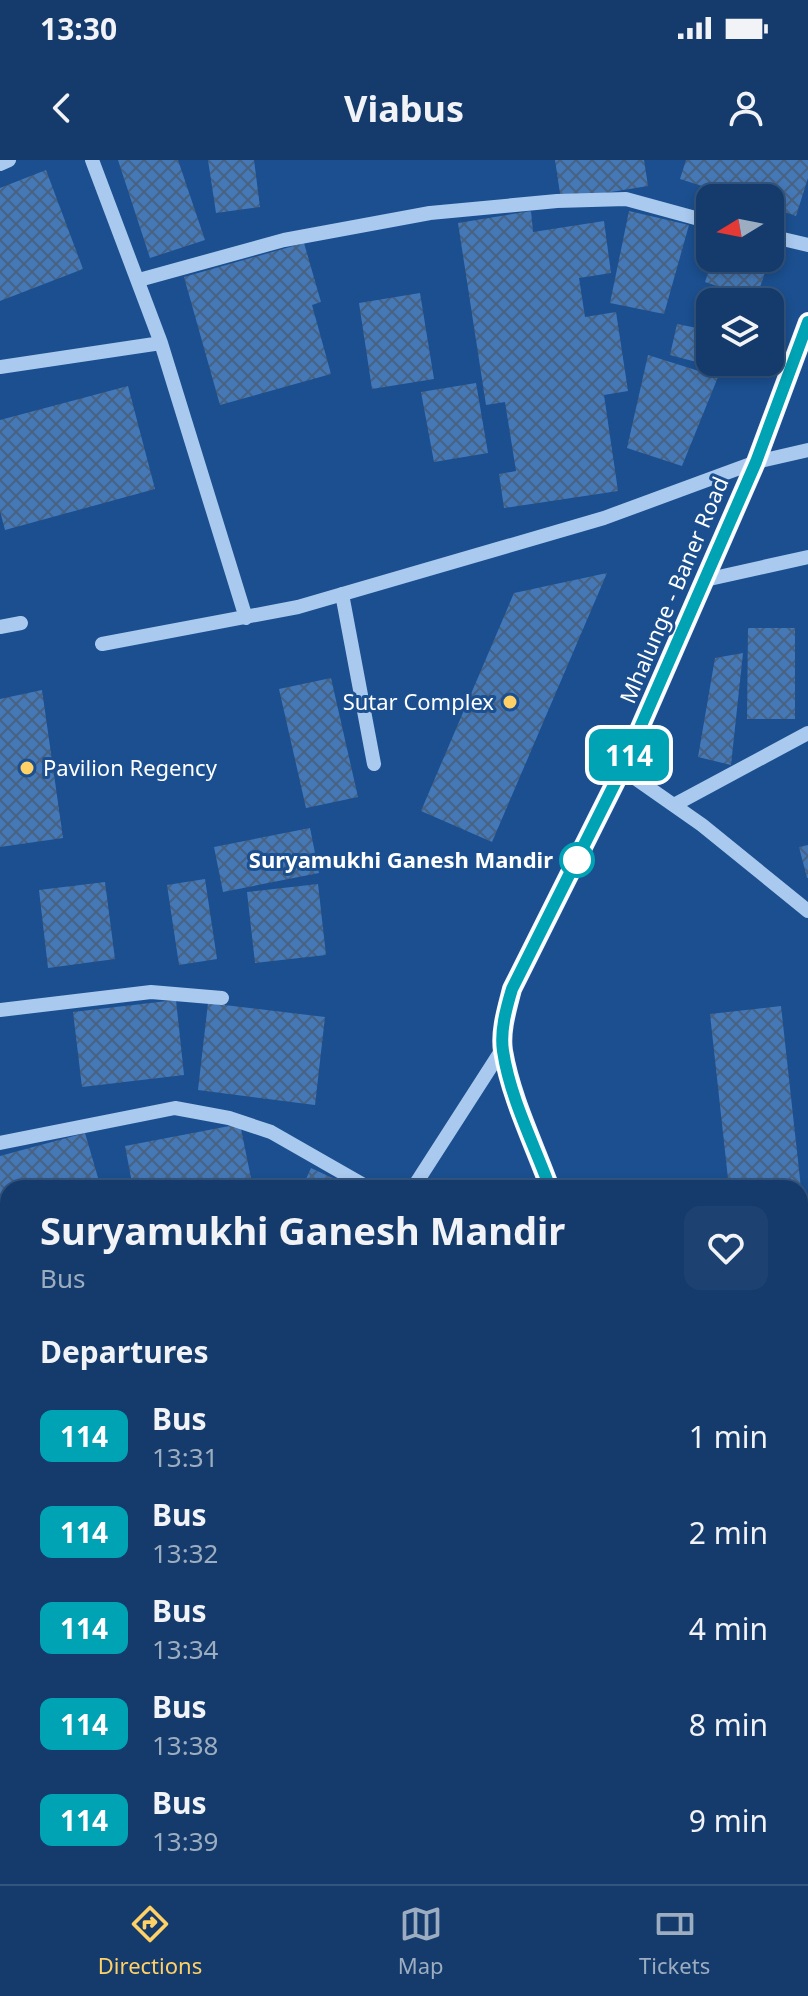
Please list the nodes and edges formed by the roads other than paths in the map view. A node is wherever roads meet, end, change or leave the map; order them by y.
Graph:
1 (9, 160) edge
2 (92, 160) edge
3 (0, 164) edge
4 (696, 218) edge
5 (784, 239) edge
6 (808, 245) edge
7 (139, 280) junction
8 (808, 322) edge
9 (161, 343) junction
10 (0, 367) edge
11 (808, 450) edge
12 (756, 462) junction
13 (808, 557) edge
14 (705, 580) junction
15 (342, 594) junction
16 (246, 618) junction
17 (21, 623) dead end
18 (0, 627) edge
19 (102, 644) dead end
20 (808, 733) edge
21 (374, 764) dead end
22 (622, 769) junction
23 (674, 805) junction
24 (808, 911) edge
25 (222, 998) dead end
26 (0, 1010) edge
27 (503, 1048) junction
28 (0, 1143) edge
29 (355, 1180) edge
30 (418, 1180) edge
31 (547, 1180) edge

1 - 3 street
2 - 7 street
4 - 7 street
5 - 6 street
7 - 9 street
8 - 12 main road, Mhalunge - Baner Road
9 - 10 street
9 - 16 street
11 - 12 street
12 - 14 main road, Mhalunge - Baner Road
12 - 15 street
13 - 14 street
14 - 22 main road, Mhalunge - Baner Road
15 - 16 street
15 - 21 street
16 - 19 street
17 - 18 street
20 - 23 street
22 - 23 street
22 - 27 main road, Mhalunge - Baner Road
23 - 24 street
25 - 26 street
27 - 30 street
27 - 31 main road, Mhalunge - Baner Road
28 - 29 street

